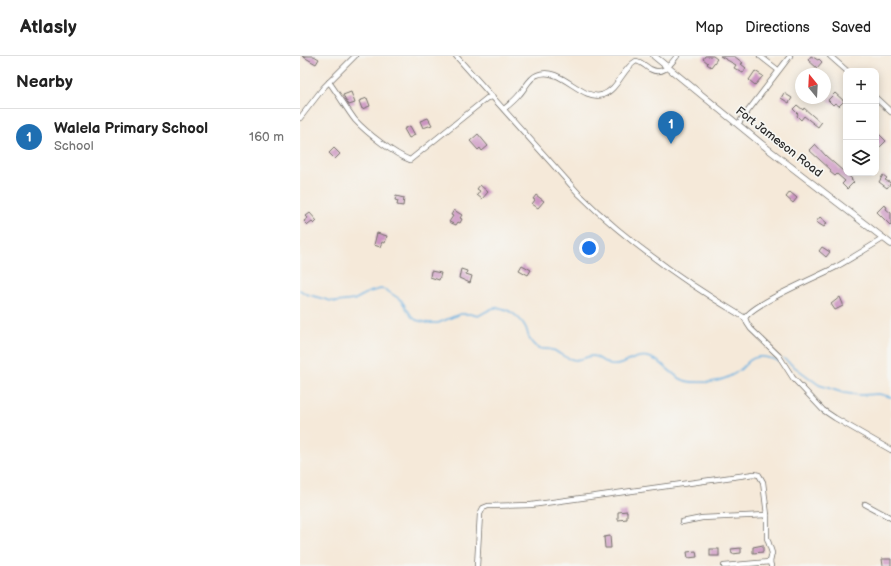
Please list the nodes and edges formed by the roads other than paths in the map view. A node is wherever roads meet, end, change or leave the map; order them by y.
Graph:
1 (355, 56) edge
2 (456, 56) edge
3 (654, 56) edge
4 (677, 56) edge
5 (760, 56) edge
6 (790, 56) edge
7 (830, 56) edge
8 (668, 68) junction
9 (844, 68) edge
10 (778, 70) junction
11 (329, 82) junction
12 (493, 97) junction
13 (879, 101) edge
14 (504, 109) junction
15 (891, 112) edge
16 (300, 118) edge
17 (738, 124) junction
18 (884, 238) junction
19 (891, 244) edge
20 (745, 318) junction
21 (891, 450) edge
22 (866, 504) dead end
23 (767, 515) junction
24 (891, 518) edge
25 (682, 522) dead end
26 (771, 564) edge
27 (477, 566) edge
28 (724, 566) edge

1 - 11 street
2 - 12 street
3 - 8 street, Fort Jameson Road
4 - 8 street
5 - 10 street
6 - 10 street
7 - 9 street
8 - 14 street
8 - 17 street, Fort Jameson Road
10 - 17 street
11 - 12 street
11 - 16 street
12 - 14 street
13 - 15 street
14 - 20 street
17 - 18 street, Fort Jameson Road
18 - 19 street, Fort Jameson Road
18 - 20 street
20 - 21 street
22 - 24 street
23 - 25 street
23 - 26 street
23 - 27 street
26 - 28 street

